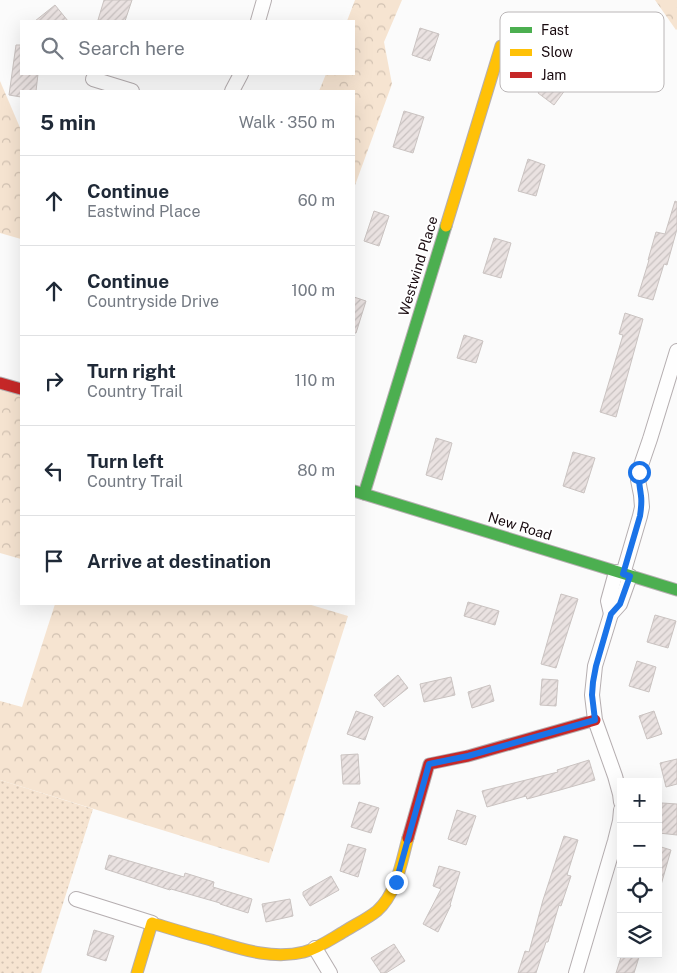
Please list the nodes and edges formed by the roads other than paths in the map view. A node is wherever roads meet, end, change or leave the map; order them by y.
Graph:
1 (264, 0) edge
2 (258, 20) edge
3 (500, 49) edge
4 (240, 75) edge
5 (93, 79) dead end
6 (129, 90) edge
7 (233, 90) edge
8 (677, 351) edge
9 (0, 383) edge
10 (20, 389) edge
11 (359, 493) edge
12 (623, 574) junction
13 (677, 590) edge
14 (595, 720) junction
15 (617, 780) edge
16 (620, 823) edge
17 (76, 899) dead end
18 (152, 923) junction
19 (316, 948) junction
20 (137, 973) edge
21 (330, 973) edge
22 (576, 973) edge

1 - 2 street
3 - 11 street, Westwind Place
4 - 7 street
5 - 6 street
8 - 12 street
9 - 10 street
11 - 12 street, New Road
12 - 13 street, New Road
12 - 14 street
14 - 15 street
14 - 19 street
16 - 22 street
17 - 18 street
18 - 19 street
18 - 20 street
19 - 21 street

